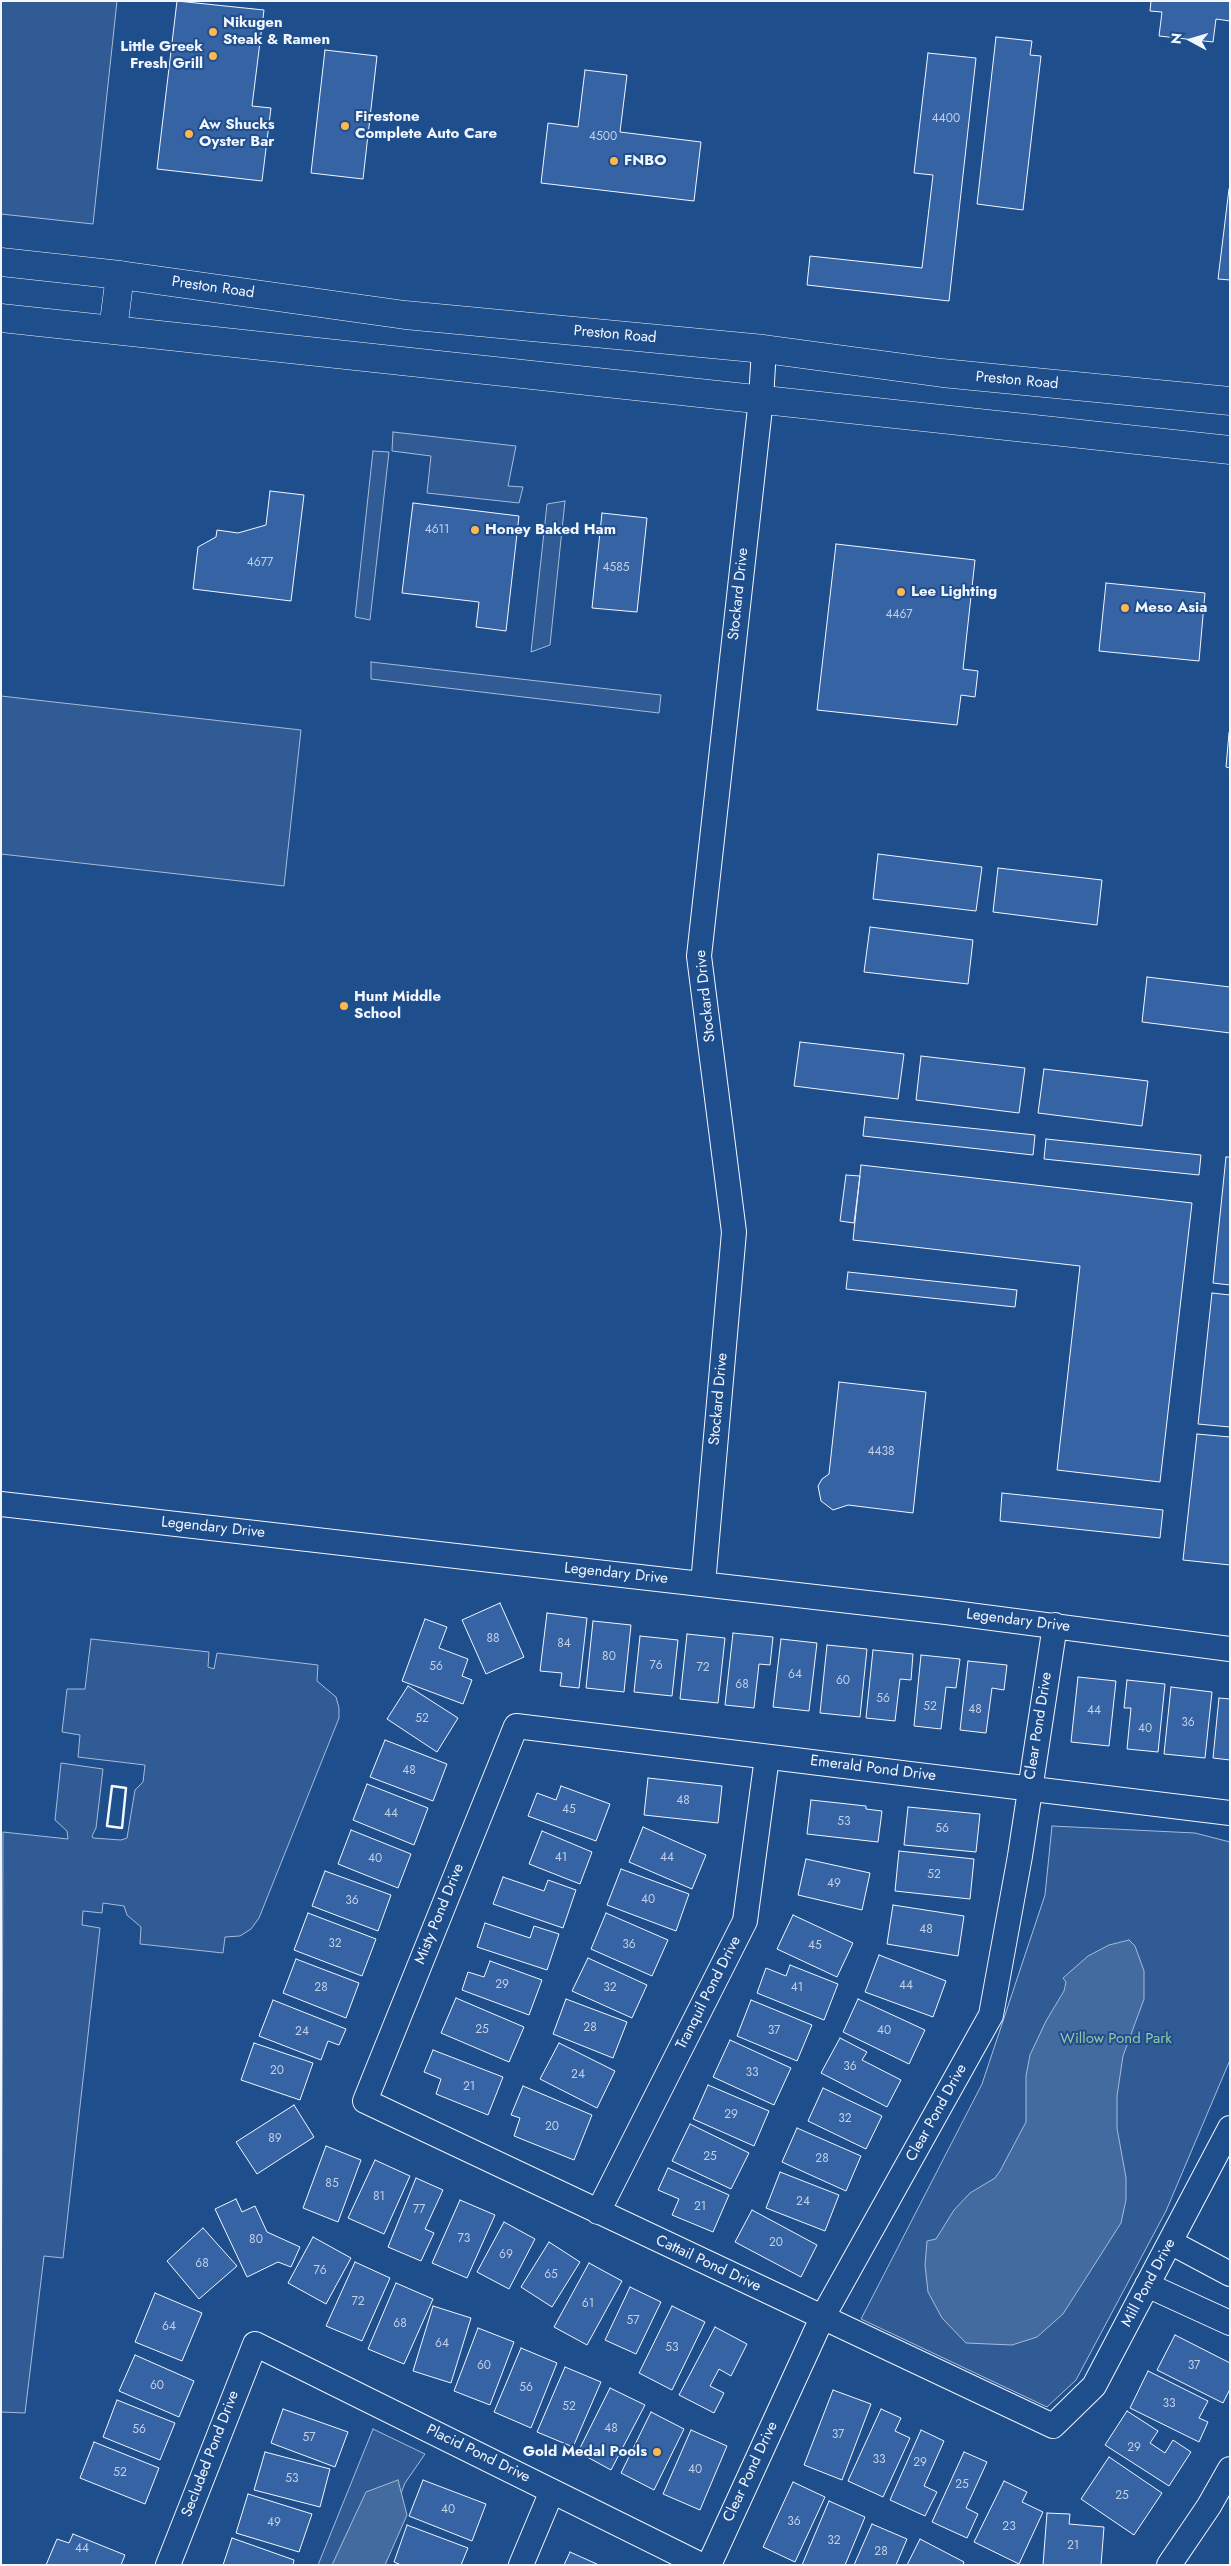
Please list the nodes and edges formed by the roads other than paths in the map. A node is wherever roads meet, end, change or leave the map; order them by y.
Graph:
1 (1, 262) edge
2 (120, 275) junction
3 (1, 318) edge
4 (113, 330) junction
5 (764, 349) junction
6 (761, 399) junction
7 (1230, 401) edge
8 (1230, 450) edge
9 (1, 1504) edge
10 (703, 1584) junction
11 (1055, 1625) junction
12 (1230, 1649) edge
13 (516, 1726) joint
14 (767, 1757) junction
15 (1030, 1787) junction
16 (1230, 1813) edge
17 (365, 2102) joint
18 (1230, 2128) edge
19 (598, 2212) junction
20 (1170, 2242) junction
21 (1230, 2274) edge
22 (1147, 2285) junction
23 (822, 2318) junction
24 (1230, 2323) edge
25 (254, 2344) joint
26 (1053, 2426) joint
27 (1230, 2469) edge
28 (552, 2491) junction
29 (168, 2565) edge
30 (521, 2565) edge
31 (701, 2565) edge
32 (709, 2565) edge
33 (1169, 2565) edge

1 - 2 main road, Preston Road
2 - 4 main road
2 - 5 main road, Preston Road
3 - 4 main road
4 - 6 main road
5 - 6 street, Stockard Drive
5 - 7 main road, Preston Road
6 - 8 main road
6 - 10 street, Stockard Drive
9 - 10 street, Legendary Drive
10 - 11 street, Legendary Drive
11 - 12 street, Legendary Drive
11 - 15 street, Clear Pond Drive
13 - 14 street, Emerald Pond Drive
13 - 17 street, Misty Pond Drive
14 - 15 street, Emerald Pond Drive
14 - 19 street, Tranquil Pond Drive
15 - 16 street, Emerald Pond Drive
15 - 23 street, Clear Pond Drive
17 - 19 street, Cattail Pond Drive
18 - 20 street, Mill Pond Drive
19 - 23 street, Cattail Pond Drive
20 - 21 street
20 - 22 street, Mill Pond Drive
22 - 24 street
22 - 26 street, Mill Pond Drive
23 - 26 street, Cattail Pond Drive
23 - 32 street, Clear Pond Drive
25 - 28 street, Placid Pond Drive
25 - 29 street, Secluded Pond Drive
27 - 33 street
28 - 30 street
28 - 31 street, Placid Pond Drive

